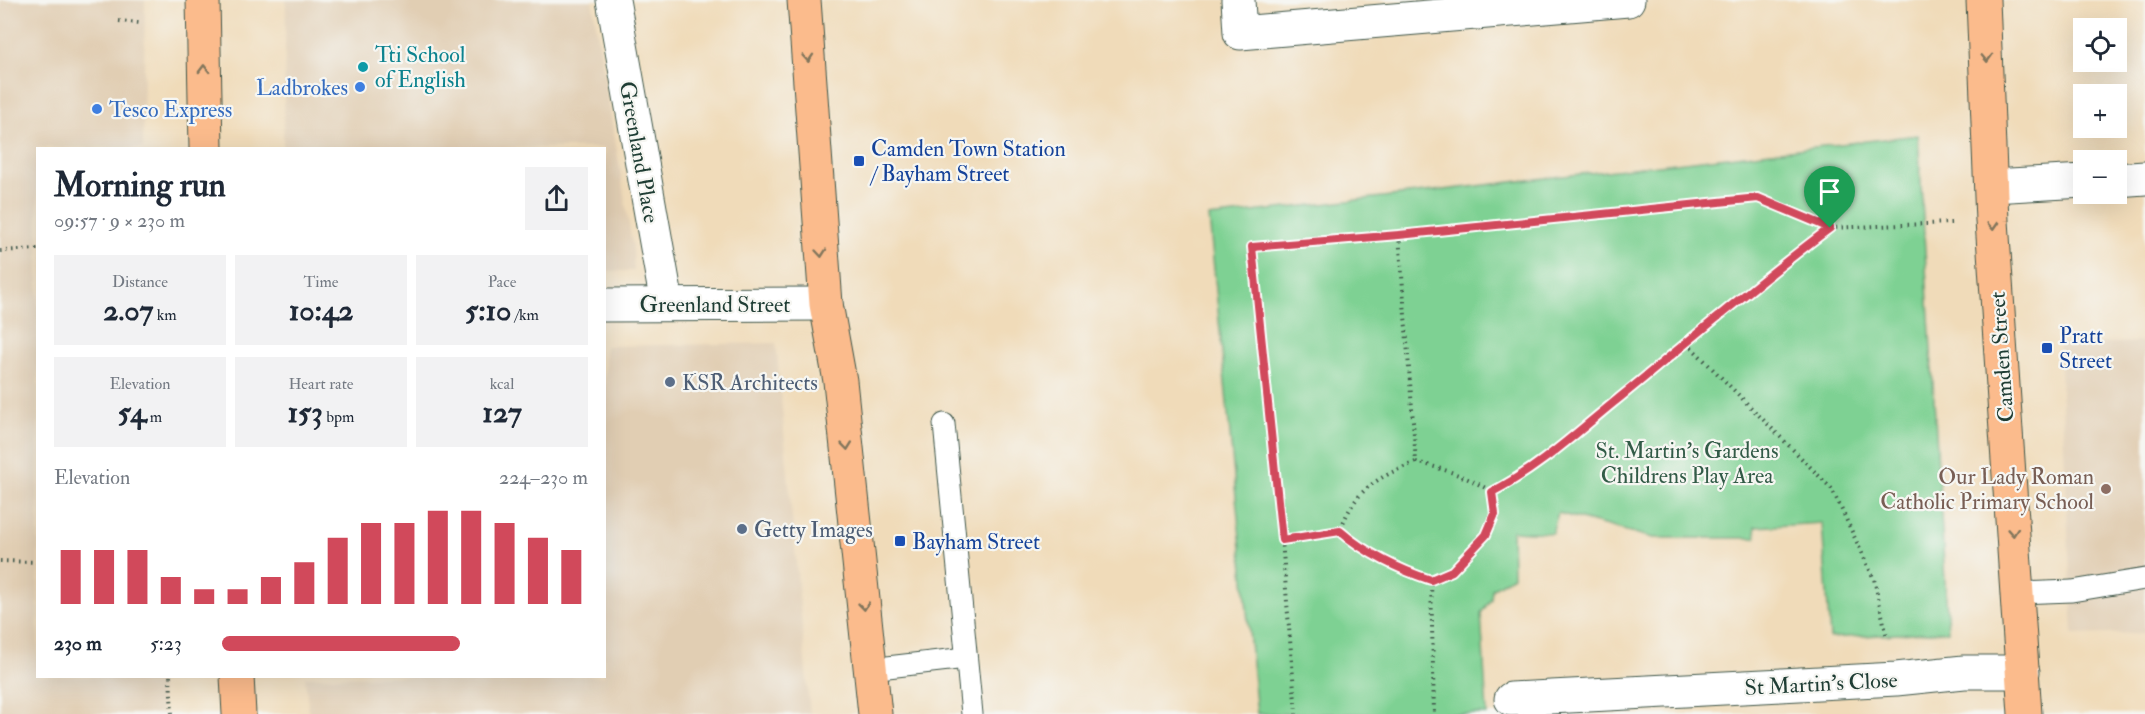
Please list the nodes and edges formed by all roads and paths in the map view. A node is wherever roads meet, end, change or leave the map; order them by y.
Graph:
1 (203, 0) edge
2 (613, 0) edge
3 (804, 0) edge
4 (1238, 0) edge
5 (1628, 0) edge
6 (1983, 0) edge
7 (119, 21) dead end
8 (140, 23) dead end
9 (206, 147) edge
10 (2145, 178) edge
11 (2127, 179) edge
12 (2073, 182) edge
13 (1992, 186) junction
14 (1992, 221) junction
15 (1830, 228) junction
16 (1399, 235) junction
17 (36, 249) edge
18 (0, 251) edge
19 (667, 304) junction
20 (826, 304) junction
21 (606, 305) edge
22 (1687, 343) junction
23 (944, 424) dead end
24 (1416, 462) junction
25 (1492, 492) junction
26 (1340, 531) junction
27 (1282, 540) junction
28 (0, 561) edge
29 (36, 562) edge
30 (2145, 579) edge
31 (1431, 580) junction
32 (2017, 593) junction
33 (1889, 644) dead end
34 (966, 658) junction
35 (870, 669) junction
36 (2023, 672) junction
37 (170, 678) edge
38 (237, 678) edge
39 (1511, 699) dead end
40 (172, 714) edge
41 (239, 714) edge
42 (875, 714) edge
43 (972, 714) edge
44 (1296, 714) edge
45 (1434, 714) edge
46 (2025, 714) edge

9 -> 1 main road
2 - 19 street, Greenland Place
3 -> 20 main road
4 - 5 street
6 -> 13 main road, Camden Street
7 - 8 path
10 - 11 street
12 - 13 street
13 - 14 main road, Camden Street
14 - 15 path
14 -> 32 main road, Camden Street
15 - 16 path
15 - 22 path
16 - 24 path
16 - 27 path
17 - 18 path
19 - 20 street, Greenland Street
19 - 21 street, Greenland Street
20 -> 35 main road
22 - 25 path
22 - 33 path
23 - 34 lane
24 - 25 path
24 - 26 path
25 - 31 path
26 - 27 path
26 - 31 path
27 - 44 path
28 - 29 path
30 - 32 lane
31 - 45 path
32 - 36 main road, Camden Street
34 - 35 lane
34 - 43 lane
35 - 42 main road
36 - 39 street, St Martin's Close
36 - 46 main road, Camden Street
37 - 40 path
38 - 41 main road

